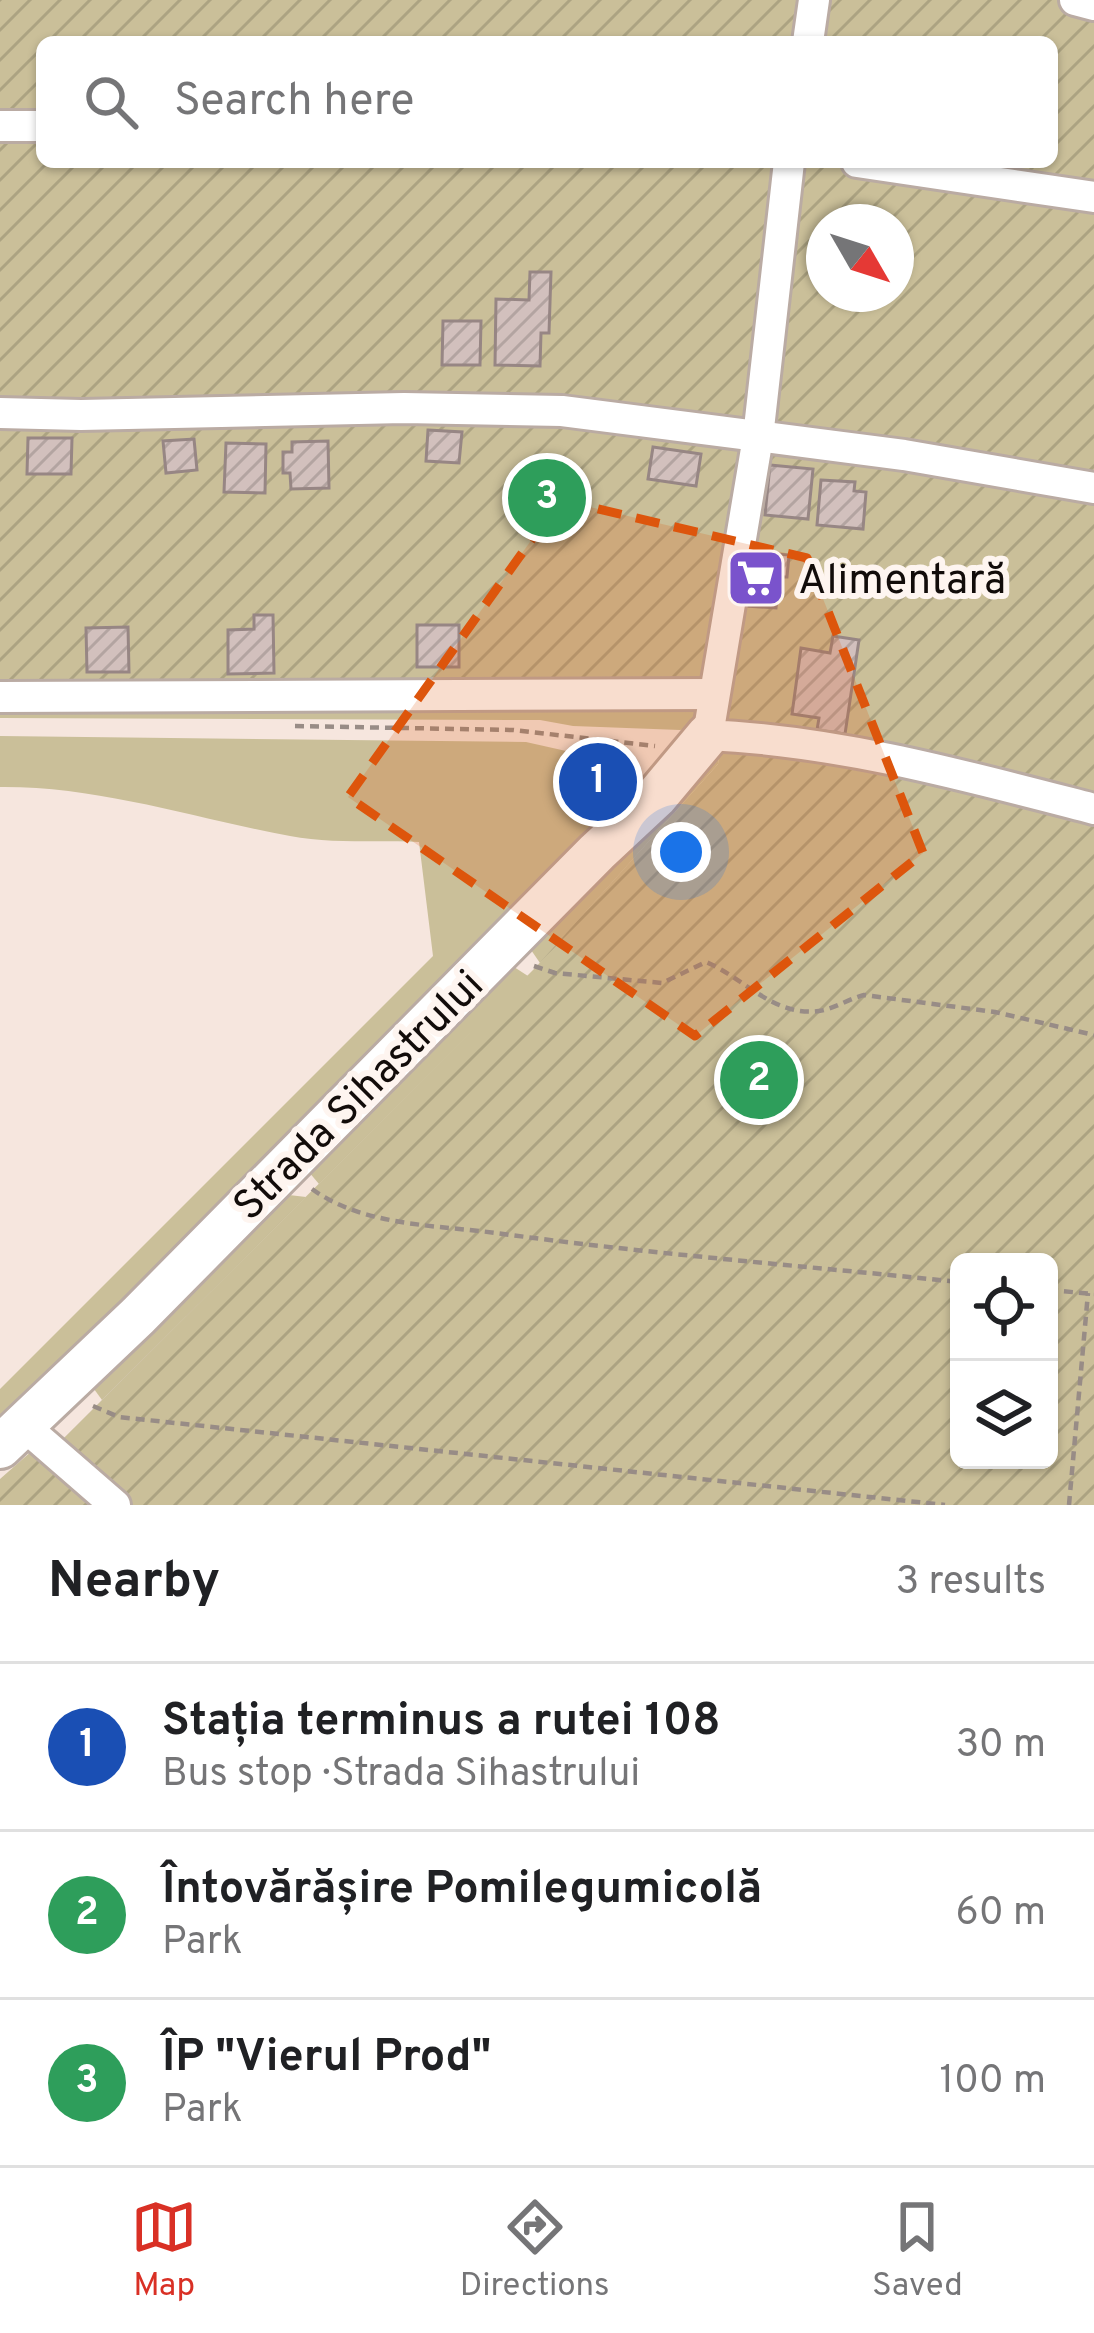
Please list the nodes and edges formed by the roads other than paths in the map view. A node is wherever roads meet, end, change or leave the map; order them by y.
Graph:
1 (814, 0) edge
2 (1075, 0) edge
3 (1094, 5) edge
4 (809, 36) edge
5 (0, 126) edge
6 (36, 126) edge
7 (788, 168) edge
8 (898, 168) edge
9 (1094, 197) edge
10 (0, 413) edge
11 (758, 437) junction
12 (1094, 488) edge
13 (0, 697) edge
14 (706, 727) junction
15 (1094, 809) edge
16 (12, 1437) edge
17 (115, 1505) edge

1 - 4 street
2 - 3 street
5 - 6 street
7 - 11 street
8 - 9 street
10 - 11 street
11 - 12 street
11 - 14 street
13 - 14 street
14 - 15 street
14 - 16 street, Strada Sihastrului
16 - 17 street

